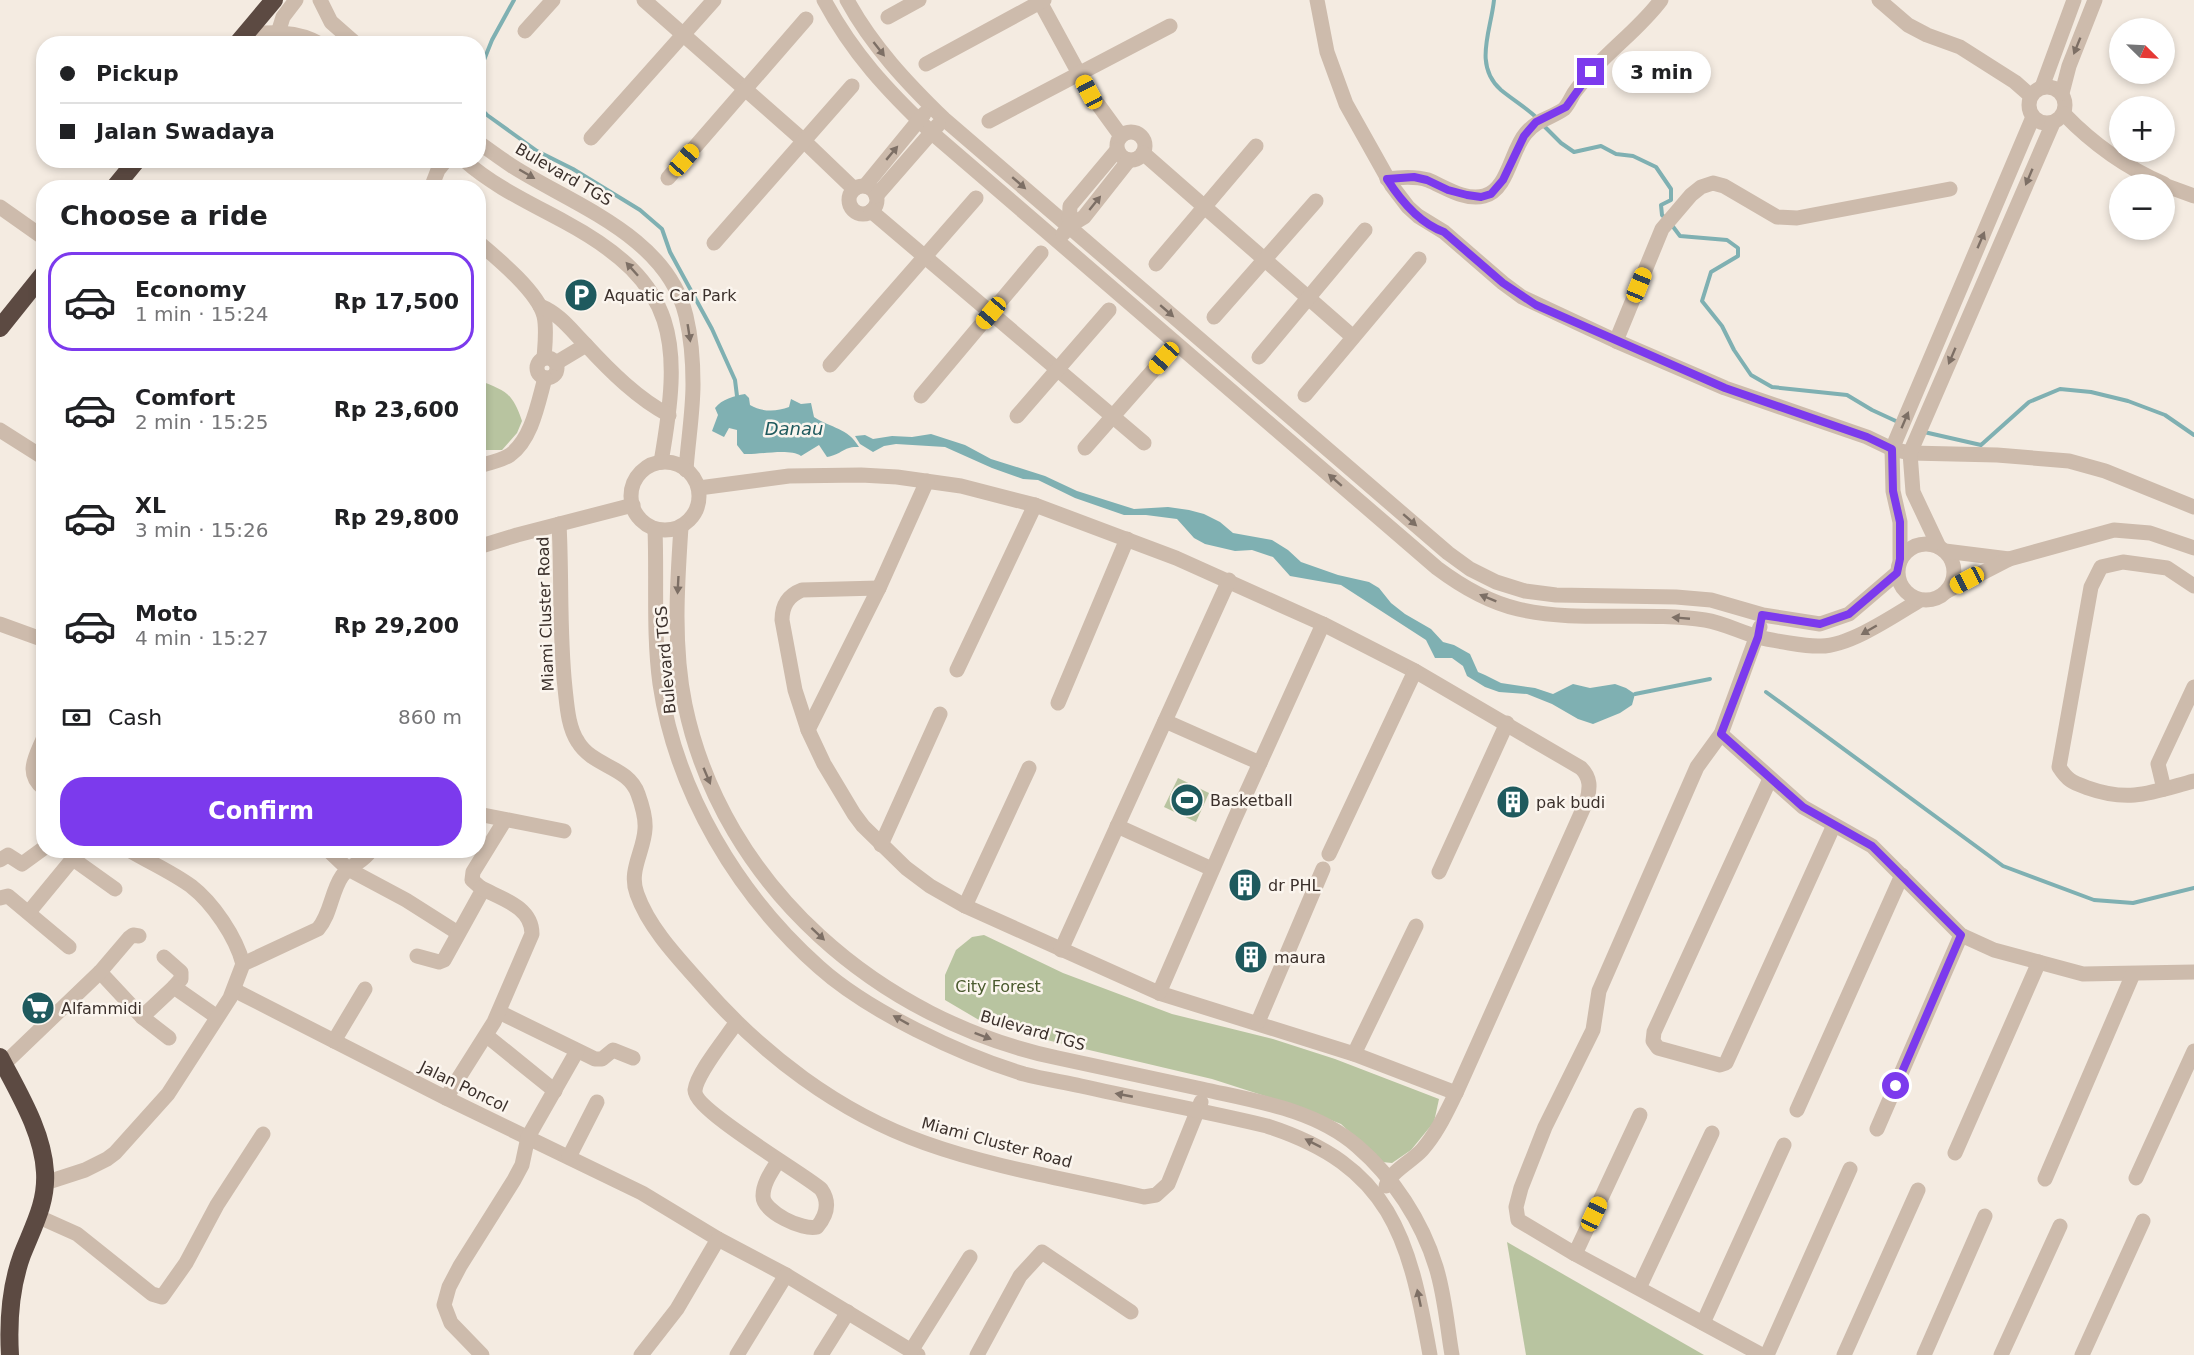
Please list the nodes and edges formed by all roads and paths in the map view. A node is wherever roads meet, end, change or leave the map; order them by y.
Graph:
1 (296, 0) edge
2 (320, 0) edge
3 (553, 0) edge
4 (644, 0) edge
5 (714, 0) edge
6 (824, 0) edge
7 (847, 0) edge
8 (919, 0) edge
9 (1317, 0) edge
10 (1661, 0) edge
11 (1879, 0) edge
12 (2073, 0) edge
13 (2096, 0) edge
14 (1041, 1) edge
15 (270, 2) edge
16 (888, 16) dead end
17 (806, 19) dead end
18 (331, 22) junction
19 (1170, 26) dead end
20 (525, 31) dead end
21 (278, 33) junction
22 (683, 34) junction
23 (242, 36) edge
24 (259, 36) edge
25 (291, 36) edge
26 (322, 36) edge
27 (347, 36) edge
28 (926, 64) dead end
29 (1079, 74) junction
30 (852, 86) dead end
31 (745, 89) junction
32 (2037, 92) junction
33 (2062, 93) junction
34 (931, 106) junction
35 (2033, 117) junction
36 (2058, 118) junction
37 (944, 119) junction
38 (919, 120) junction
39 (989, 121) dead end
40 (932, 132) junction
41 (591, 138) dead end
42 (804, 141) junction
43 (1256, 146) dead end
44 (486, 148) edge
45 (1123, 149) junction
46 (1143, 153) junction
47 (130, 168) edge
48 (475, 168) edge
49 (2146, 174) edge
50 (668, 178) dead end
51 (1387, 179) junction
52 (121, 180) edge
53 (2175, 188) edge
54 (1950, 189) dead end
55 (865, 190) junction
56 (2194, 196) edge
57 (976, 198) dead end
58 (1316, 201) dead end
59 (1205, 206) junction
60 (0, 207) edge
61 (871, 211) junction
62 (1069, 226) junction
63 (1365, 230) dead end
64 (36, 232) edge
65 (1057, 241) junction
66 (714, 243) dead end
67 (486, 250) edge
68 (1041, 253) dead end
69 (925, 256) junction
70 (1419, 259) dead end
71 (1264, 261) junction
72 (1156, 264) dead end
73 (36, 283) edge
74 (1308, 298) junction
75 (540, 306) junction
76 (1109, 310) dead end
77 (991, 313) junction
78 (1214, 317) dead end
79 (0, 328) edge
80 (1353, 337) junction
81 (1616, 341) junction
82 (586, 345) junction
83 (1259, 357) dead end
84 (1164, 358) dead end
85 (550, 361) junction
86 (830, 365) dead end
87 (1058, 370) junction
88 (1305, 394) dead end
89 (921, 396) dead end
90 (669, 415) junction
91 (1017, 416) dead end
92 (1113, 416) junction
93 (0, 430) edge
94 (17, 441) junction
95 (36, 441) edge
96 (1144, 443) dead end
97 (1085, 448) dead end
98 (1892, 449) junction
99 (36, 453) edge
100 (1910, 453) junction
101 (661, 462) junction
102 (486, 464) edge
103 (686, 470) junction
104 (927, 481) junction
105 (699, 488) junction
106 (633, 505) junction
107 (1035, 505) junction
108 (2194, 507) edge
109 (559, 524) junction
110 (681, 527) junction
111 (655, 529) junction
112 (1127, 539) junction
113 (486, 544) edge
114 (2194, 548) edge
115 (1942, 549) junction
116 (2009, 559) junction
117 (1899, 566) junction
118 (1229, 580) junction
119 (2194, 586) edge
120 (879, 588) junction
121 (1947, 591) junction
122 (1920, 600) junction
123 (1762, 615) junction
124 (0, 624) edge
125 (1323, 624) junction
126 (36, 637) edge
127 (1758, 637) junction
128 (957, 670) dead end
129 (1416, 671) junction
130 (2194, 687) edge
131 (1058, 703) dead end
132 (940, 714) dead end
133 (1165, 721) junction
134 (1507, 723) junction
135 (808, 730) junction
136 (1721, 734) junction
137 (36, 758) edge
138 (1260, 763) junction
139 (1029, 768) dead end
140 (1770, 779) junction
141 (2194, 781) edge
142 (36, 783) edge
143 (2164, 789) junction
144 (486, 816) edge
145 (505, 820) junction
146 (1117, 825) junction
147 (1834, 825) junction
148 (564, 831) dead end
149 (881, 845) junction
150 (486, 851) edge
151 (36, 854) edge
152 (1329, 854) dead end
153 (74, 858) edge
154 (80, 858) edge
155 (143, 858) edge
156 (336, 858) edge
157 (364, 858) edge
158 (482, 858) edge
159 (0, 860) edge
160 (348, 869) junction
161 (1212, 869) junction
162 (1323, 869) dead end
163 (1439, 872) dead end
164 (1902, 875) junction
165 (481, 888) junction
166 (115, 889) dead end
167 (0, 898) edge
168 (965, 906) junction
169 (29, 912) junction
170 (1416, 926) dead end
171 (458, 933) junction
172 (1961, 935) junction
173 (139, 936) dead end
174 (69, 947) dead end
175 (1061, 950) junction
176 (417, 956) dead end
177 (164, 957) dead end
178 (2039, 962) junction
179 (243, 964) junction
180 (100, 972) junction
181 (2194, 972) edge
182 (2133, 974) junction
183 (174, 987) junction
184 (365, 989) dead end
185 (234, 990) junction
186 (1159, 993) junction
187 (499, 1012) junction
188 (142, 1017) junction
189 (217, 1017) junction
190 (940, 1018) junction
191 (1258, 1022) junction
192 (736, 1023) junction
193 (487, 1036) junction
194 (931, 1036) junction
195 (169, 1038) dead end
196 (334, 1041) junction
197 (577, 1051) junction
198 (2194, 1051) edge
199 (1354, 1054) junction
200 (633, 1058) dead end
201 (3, 1070) edge
202 (1205, 1090) junction
203 (555, 1091) junction
204 (1456, 1093) junction
205 (446, 1098) junction
206 (597, 1102) dead end
207 (1199, 1110) junction
208 (1797, 1110) dead end
209 (1640, 1115) dead end
210 (1877, 1129) dead end
211 (1712, 1133) dead end
212 (263, 1134) dead end
213 (528, 1137) junction
214 (1784, 1145) dead end
215 (1956, 1153) dead end
216 (569, 1157) junction
217 (778, 1161) junction
218 (1850, 1169) dead end
219 (1388, 1178) junction
220 (2136, 1178) dead end
221 (2045, 1179) dead end
222 (45, 1183) junction
223 (1918, 1190) dead end
224 (1381, 1200) junction
225 (1985, 1216) dead end
226 (2143, 1221) dead end
227 (36, 1224) junction
228 (2060, 1226) dead end
229 (718, 1239) junction
230 (1575, 1254) junction
231 (970, 1257) dead end
232 (786, 1275) junction
233 (1639, 1288) junction
234 (848, 1312) junction
235 (1131, 1312) dead end
236 (1703, 1323) junction
237 (915, 1353) edge
238 (10, 1355) edge
239 (482, 1355) edge
240 (641, 1355) edge
241 (736, 1355) edge
242 (821, 1355) edge
243 (977, 1355) edge
244 (1430, 1355) edge
245 (1452, 1355) edge
246 (1762, 1355) edge
247 (1767, 1355) edge
248 (1844, 1355) edge
249 (1924, 1355) edge
250 (2001, 1355) edge
251 (2082, 1355) edge

1 - 21 street
2 - 18 street
3 - 20 street
4 - 22 street
5 - 22 street
6 - 38 street
7 -> 34 street
8 - 16 street
9 - 51 street
10 - 51 street
11 - 32 street
12 - 32 street
13 -> 33 street
14 - 28 street
14 - 29 street
15 - 23 highway
17 - 31 street
18 - 26 street
18 - 27 street
19 - 29 street
21 - 24 street
21 - 25 street
22 - 31 street
22 - 41 street
29 - 39 street
29 - 45 street
30 - 42 street
31 - 42 street
31 - 50 street
32 - 33 street
32 - 35 street
33 - 36 street
34 - 37 street
34 - 38 street
35 - 36 street
98 -> 35 street
36 - 49 street
36 -> 100 street
37 - 40 street
37 -> 62 street
38 - 40 street
55 -> 38 street
40 - 55 street
40 - 65 street
42 - 55 street
42 - 66 street
43 - 59 street
44 -> 103 street, Bulevard TGS
45 - 46 street
45 - 46 street
45 - 62 street
46 - 59 street
47 - 52 highway
90 -> 48 street
51 - 81 street
53 - 56 street
54 - 81 street
55 - 61 street
55 - 61 street
57 - 69 street
58 - 71 street
59 - 71 street
59 - 72 street
60 - 64 street
61 - 69 street
62 - 65 street
62 -> 123 street
63 - 74 street
127 -> 65 street
67 - 75 street
68 - 77 street
69 - 77 street
69 - 86 street
70 - 80 street
71 - 74 street
71 - 78 street
73 - 79 highway
74 - 80 street
74 - 83 street
75 - 82 street
75 - 85 street
76 - 87 street
77 - 87 street
77 - 89 street
80 - 88 street
81 - 98 street
82 - 85 street
82 - 90 street
84 - 92 street
85 - 102 street
87 - 91 street
87 - 92 street
90 - 101 street
92 - 96 street
92 - 97 street
93 - 94 street
94 - 95 street
94 - 99 street
98 - 100 street
98 - 117 street
100 - 108 street
100 - 115 street
101 - 103 street
101 - 106 street
103 - 105 street
104 - 105 street
104 - 107 street
104 - 120 street
105 - 110 street
106 - 109 street
106 - 111 street
107 - 112 street
107 - 128 street
109 - 113 street
109 - 192 street, Miami Cluster Road
110 - 111 street
110 -> 190 street, Bulevard TGS
194 -> 111 street, Bulevard TGS
112 - 118 street
112 - 131 street
114 - 116 street
115 - 116 street
115 - 117 street
115 - 121 street
116 - 121 street
117 - 122 street
117 - 123 street
118 - 125 street
118 - 133 street
119 - 143 street
120 - 135 street
120 - 135 street
121 - 122 street
122 -> 127 street
123 - 127 street
124 - 126 street
125 - 129 street
125 - 138 street
127 - 136 street
129 - 134 street
129 - 152 street
130 - 143 street
132 - 149 street
133 - 138 street
133 - 146 street
134 - 163 street
134 - 204 street
135 - 149 street
136 - 140 street
136 - 230 street
137 - 142 street
138 - 161 street
139 - 168 street
140 - 147 street
140 - 147 street
141 - 143 street
144 - 145 street
145 - 148 street
145 - 150 street
146 - 161 street
146 - 175 street
147 - 164 street
149 - 168 street
151 - 159 street
153 - 169 street
154 - 166 street
155 - 179 street
156 - 160 street
157 - 160 street
158 - 165 street
160 - 171 street
160 - 179 street
161 - 186 street
162 - 191 street
164 - 172 street
164 - 208 street
165 - 171 street
165 - 187 street
167 - 169 street
168 - 175 street
169 - 174 street
170 - 199 street
171 - 176 street
172 - 178 street
172 - 210 street
173 - 180 street
175 - 186 street
177 - 183 street
178 - 182 street
178 - 215 street
179 - 185 street
180 - 188 street
180 - 201 street
181 - 182 street
182 - 221 street
183 - 188 street
183 - 189 street
184 - 196 street
185 - 189 street
185 - 196 street, Jalan Poncol
186 - 191 street
187 - 193 street
187 - 197 street
188 - 195 street
189 - 222 street
190 - 194 street
190 -> 202 street, Bulevard TGS
191 - 199 street
192 - 207 street, Miami Cluster Road
192 - 217 street
193 - 203 street
193 - 205 street
207 -> 194 street, Bulevard TGS
196 - 205 street, Jalan Poncol
197 - 200 street
197 - 203 street
198 - 220 street
199 - 204 street
201 - 222 highway
202 - 207 street, Miami Cluster Road
202 - 219 street, Bulevard TGS
203 - 213 street
204 - 219 street
205 - 213 street, Jalan Poncol
206 - 216 street
224 -> 207 street, Bulevard TGS
209 - 230 street
211 - 233 street
212 - 227 street
213 - 216 street, Jalan Poncol
213 - 239 street
214 - 236 street
216 - 229 street, Jalan Poncol
217 - 217 street
218 - 247 street
219 - 224 street
219 - 245 street, Bulevard TGS
222 - 227 highway
223 - 248 street
244 -> 224 street, Bulevard TGS
225 - 249 street
226 - 251 street
227 - 238 highway
228 - 250 street
229 - 232 street, Jalan Poncol
229 - 240 street
230 - 233 street
231 - 237 street
232 - 234 street, Jalan Poncol
232 - 241 street
233 - 236 street
234 - 237 street, Jalan Poncol
234 - 242 street
235 - 243 street
236 - 246 street

